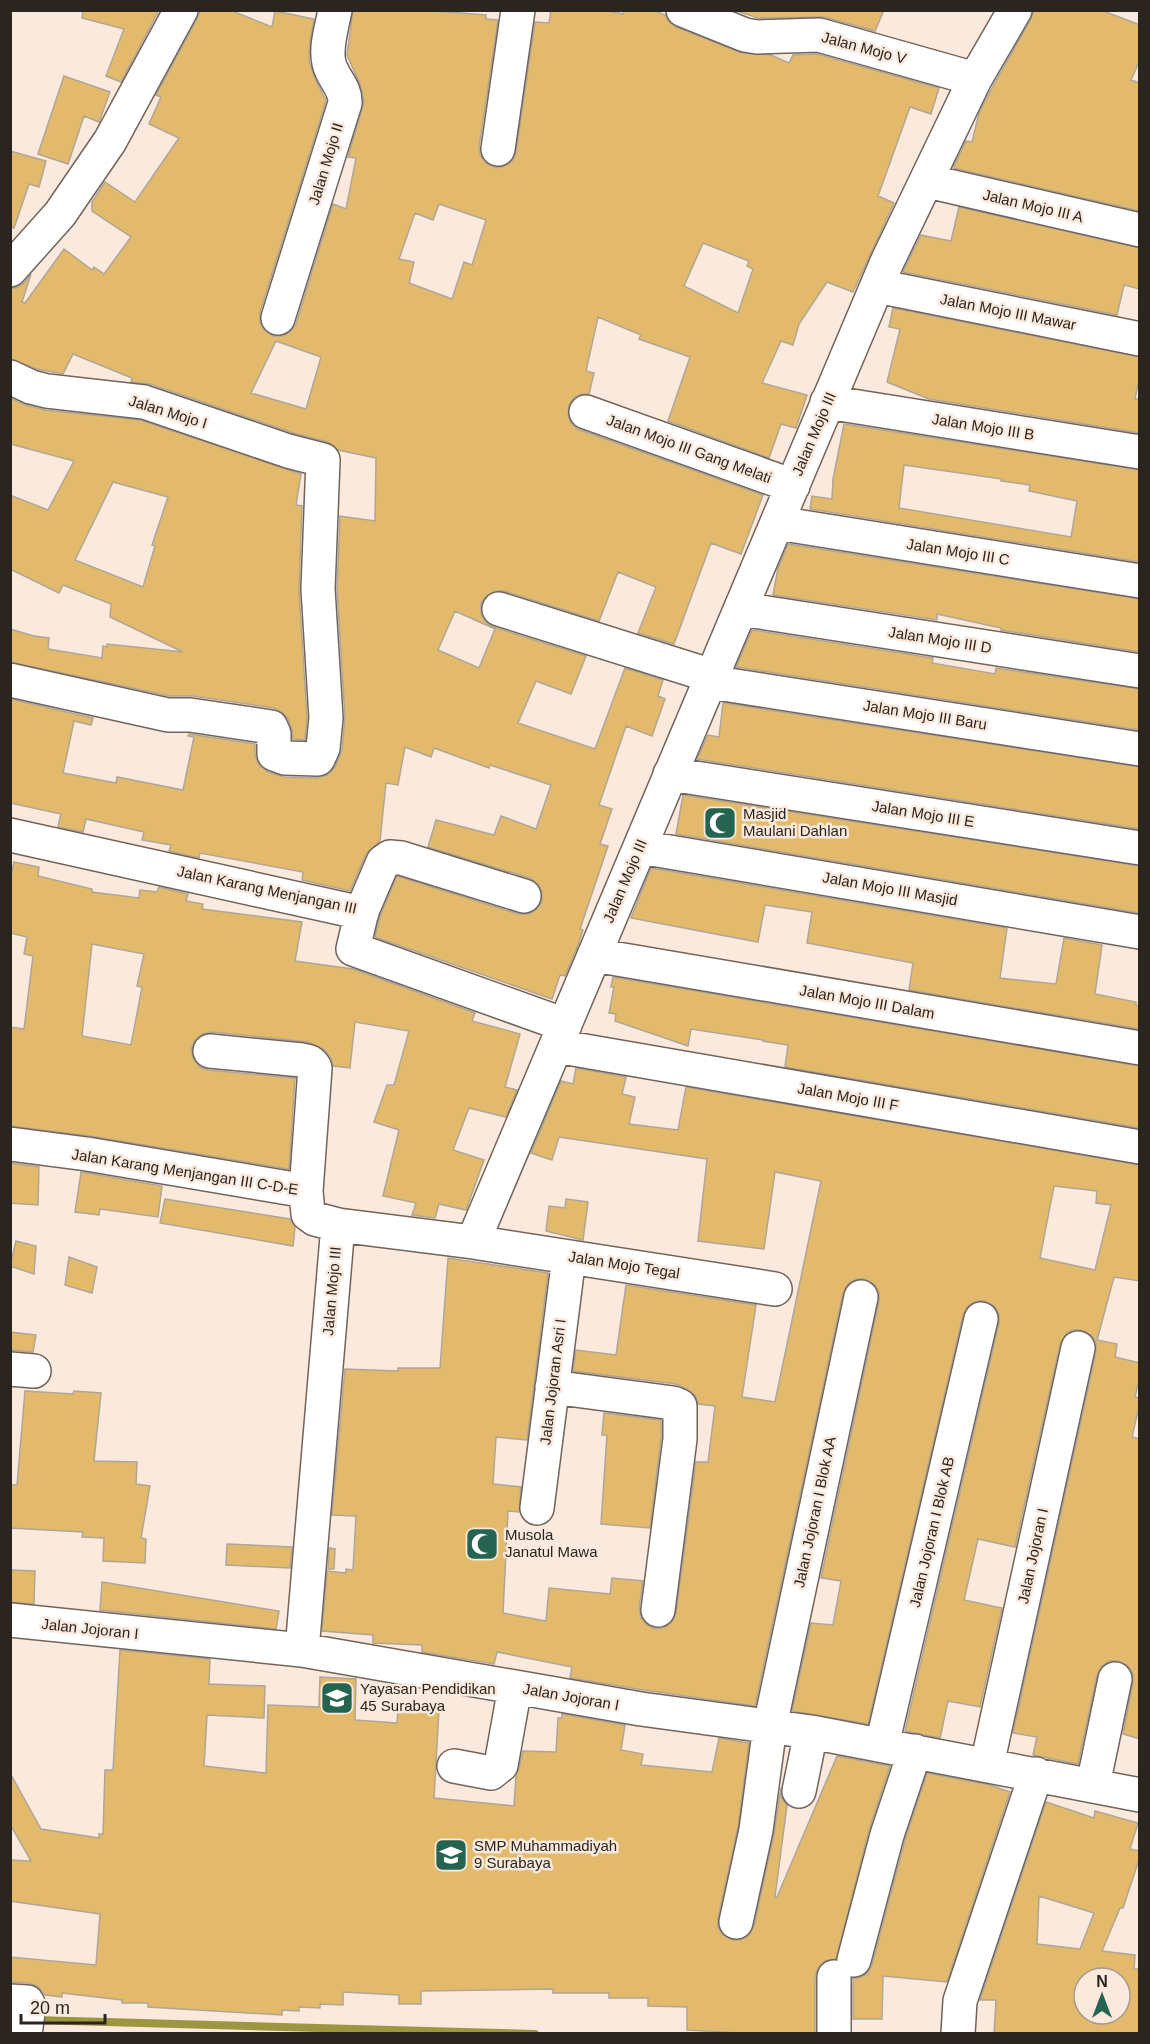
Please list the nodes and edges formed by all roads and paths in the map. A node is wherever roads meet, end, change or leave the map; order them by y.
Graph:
1 (181, 10) edge
2 (335, 10) edge
3 (518, 10) edge
4 (683, 10) edge
5 (1015, 10) edge
6 (975, 79) junction
7 (498, 148) dead end
8 (927, 181) junction
9 (1140, 230) edge
10 (12, 267) edge
11 (877, 286) junction
12 (278, 318) dead end
13 (1140, 339) edge
14 (10, 377) edge
15 (827, 402) junction
16 (586, 412) dead end
17 (1140, 452) edge
18 (793, 486) junction
19 (777, 524) junction
20 (1140, 582) edge
21 (499, 609) dead end
22 (741, 609) junction
23 (1140, 671) edge
24 (711, 679) junction
25 (10, 680) edge
26 (1140, 749) edge
27 (670, 774) junction
28 (10, 835) edge
29 (640, 847) junction
30 (1140, 848) edge
31 (524, 896) dead end
32 (363, 913) junction
33 (1140, 932) edge
34 (594, 955) junction
35 (560, 1035) junction
36 (1140, 1048) edge
37 (210, 1051) dead end
38 (10, 1144) edge
39 (1140, 1148) edge
40 (306, 1191) junction
41 (338, 1225) junction
42 (473, 1242) junction
43 (569, 1257) junction
44 (775, 1288) dead end
45 (861, 1297) dead end
46 (981, 1320) dead end
47 (1078, 1348) dead end
48 (552, 1388) junction
49 (537, 1508) dead end
50 (658, 1610) dead end
51 (10, 1620) edge
52 (302, 1650) junction
53 (1115, 1679) dead end
54 (515, 1688) junction
55 (770, 1726) junction
56 (811, 1732) junction
57 (882, 1745) junction
58 (915, 1751) junction
59 (987, 1765) junction
60 (454, 1766) dead end
61 (1036, 1774) junction
62 (1093, 1785) junction
63 (799, 1791) dead end
64 (1140, 1795) edge
65 (736, 1922) dead end
66 (834, 2034) edge
67 (957, 2034) edge

1 - 10 street
2 - 12 street, Jalan Mojo II
3 - 7 street
4 - 6 street, Jalan Mojo V
5 - 6 street, Jalan Mojo III
6 - 8 street, Jalan Mojo III
8 - 9 street, Jalan Mojo III A
8 - 11 street, Jalan Mojo III
11 - 13 street, Jalan Mojo III Mawar
11 - 15 street, Jalan Mojo III
14 - 25 street, Jalan Mojo I
15 - 17 street, Jalan Mojo III B
15 - 18 street, Jalan Mojo III
16 - 18 street, Jalan Mojo III Gang Melati
18 - 19 street, Jalan Mojo III
19 - 20 street, Jalan Mojo III C
19 - 22 street, Jalan Mojo III
21 - 24 street, Jalan Mojo III Baru
22 - 23 street, Jalan Mojo III D
22 - 24 street, Jalan Mojo III
24 - 26 street, Jalan Mojo III Baru
24 - 27 street, Jalan Mojo III
27 - 29 street, Jalan Mojo III
27 - 30 street, Jalan Mojo III E
28 - 32 street, Jalan Karang Menjangan III
29 - 33 street, Jalan Mojo III Masjid
29 - 34 street, Jalan Mojo III
31 - 32 street, Jalan Karang Menjangan III
32 - 35 street, Jalan Mojo III F
34 - 35 street, Jalan Mojo III
34 - 36 street, Jalan Mojo III Dalam
35 - 39 street, Jalan Mojo III F
35 - 42 street, Jalan Mojo III
37 - 40 street
38 - 40 street, Jalan Karang Menjangan III C-D-E
40 - 41 street, Jalan Karang Menjangan III C-D-E
41 - 42 street, Jalan Mojo III
41 - 52 street, Jalan Mojo III
42 - 43 street, Jalan Mojo Tegal
43 - 44 street, Jalan Mojo Tegal
43 - 48 street, Jalan Jojoran Asri I
45 - 55 street, Jalan Jojoran I Blok AA
46 - 57 street, Jalan Jojoran I Blok AB
47 - 59 street, Jalan Jojoran I
48 - 49 street, Jalan Jojoran Asri I
48 - 50 street
51 - 52 street, Jalan Jojoran I
52 - 54 street, Jalan Jojoran I
53 - 62 street
54 - 55 street, Jalan Jojoran I
54 - 60 street
55 - 56 street, Jalan Jojoran I
55 - 65 street, Jalan Jojoran I Blok AA
56 - 57 street, Jalan Jojoran I
56 - 63 street
57 - 58 street, Jalan Jojoran I
58 - 59 street, Jalan Jojoran I
58 - 66 street
59 - 61 street, Jalan Jojoran I
61 - 62 street, Jalan Jojoran I
61 - 67 street
62 - 64 street, Jalan Jojoran I

